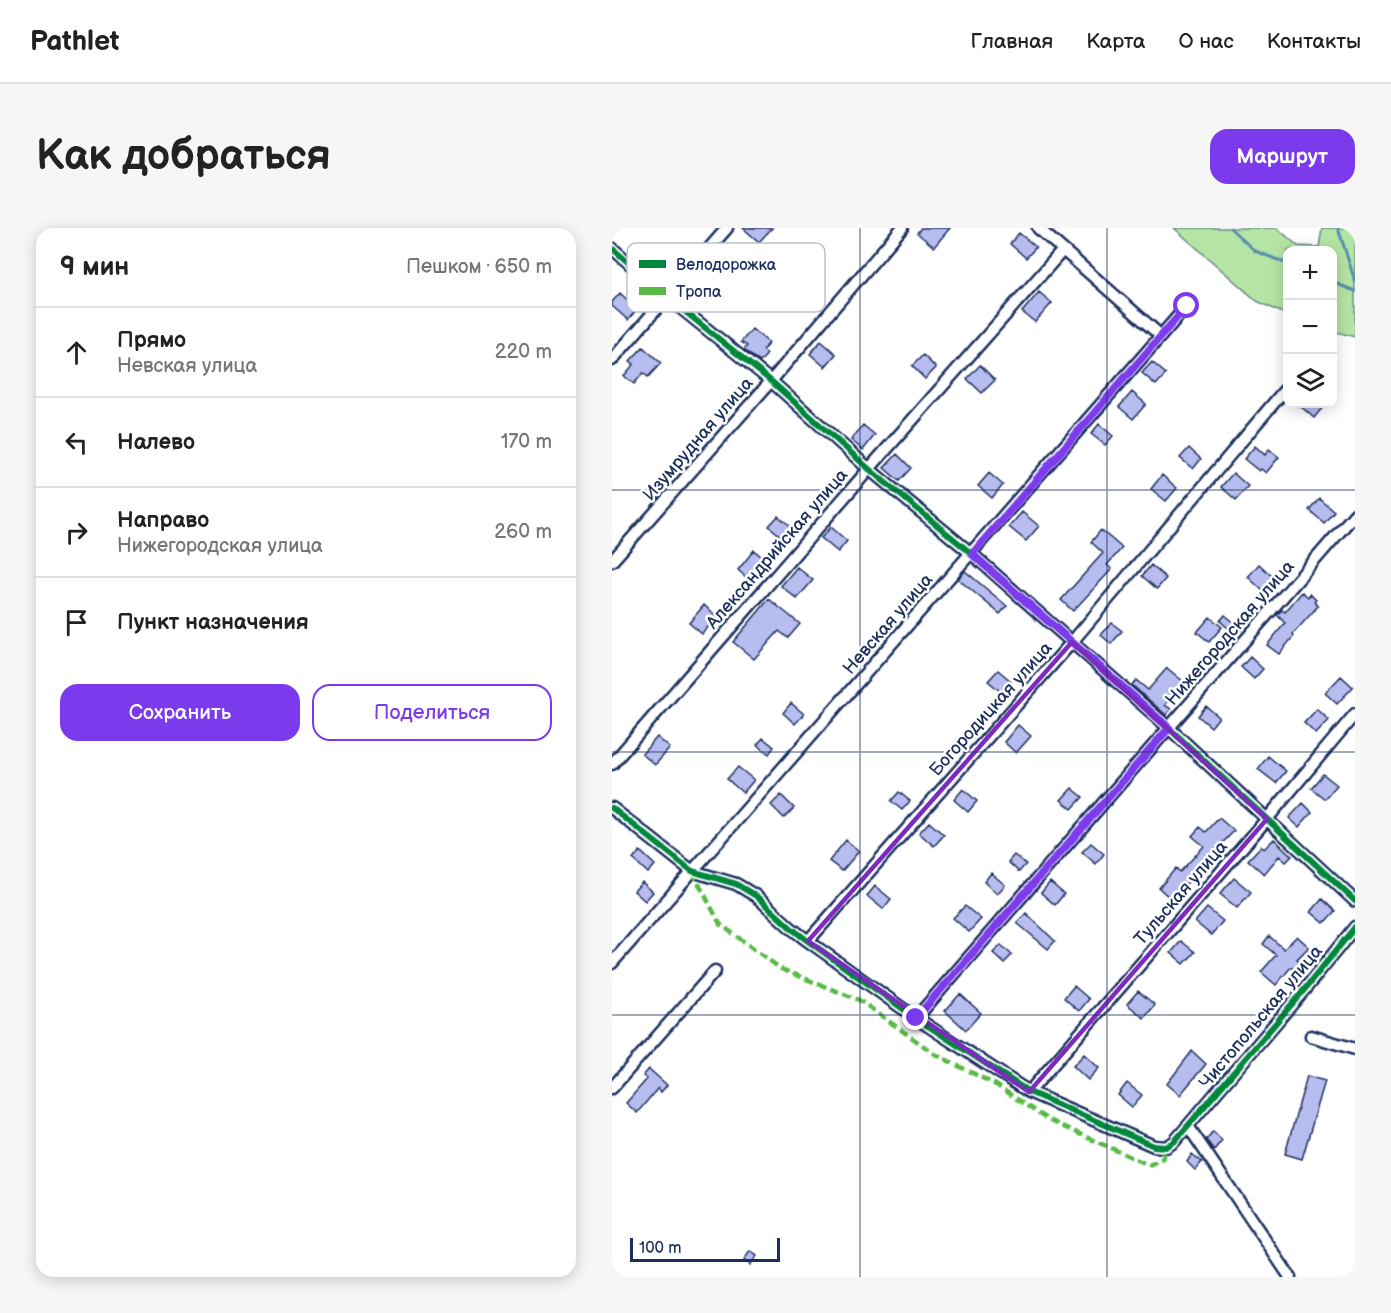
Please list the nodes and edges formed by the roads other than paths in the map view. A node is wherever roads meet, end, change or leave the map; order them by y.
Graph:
1 (727, 228) edge
2 (902, 228) edge
3 (1038, 228) edge
4 (714, 243) edge
5 (612, 248) edge
6 (1063, 250) junction
7 (627, 261) edge
8 (1187, 306) dead end
9 (654, 312) edge
10 (686, 312) edge
11 (1161, 336) junction
12 (612, 360) edge
13 (771, 381) junction
14 (1283, 391) edge
15 (869, 469) junction
16 (1355, 514) edge
17 (972, 554) junction
18 (612, 561) edge
19 (1072, 642) junction
20 (1355, 714) edge
21 (1169, 728) junction
22 (612, 764) edge
23 (612, 808) edge
24 (1267, 819) junction
25 (692, 871) junction
26 (1355, 901) edge
27 (1355, 927) edge
28 (808, 940) junction
29 (612, 963) edge
30 (715, 971) dead end
31 (916, 1018) junction
32 (1311, 1036) dead end
33 (1355, 1049) edge
34 (612, 1088) edge
35 (1029, 1092) junction
36 (1188, 1126) junction
37 (1290, 1277) edge

1 - 4 street
2 - 13 street, Изумрудная улица
3 - 6 street
5 - 7 street
6 - 11 street
6 - 15 street, Александрийская улица
8 - 11 street, Невская улица
9 - 12 street
10 - 13 street
11 - 17 street, Невская улица
13 - 15 street
13 - 18 street, Изумрудная улица
14 - 19 street, Богородицкая улица
15 - 17 street
15 - 22 street, Александрийская улица
16 - 21 street, Нижегородская улица
17 - 19 street
17 - 25 street, Невская улица
19 - 21 street
19 - 28 street, Богородицкая улица
20 - 24 street, Тульская улица
21 - 24 street
21 - 31 street, Нижегородская улица
23 - 25 street
24 - 26 street
24 - 35 street, Тульская улица
25 - 28 street, Чистопольская улица
25 - 29 street, Невская улица
27 - 36 street, Чистопольская улица
28 - 31 street, Чистопольская улица
30 - 34 street
31 - 35 street, Чистопольская улица
32 - 33 street
35 - 36 street, Чистопольская улица
36 - 37 street

